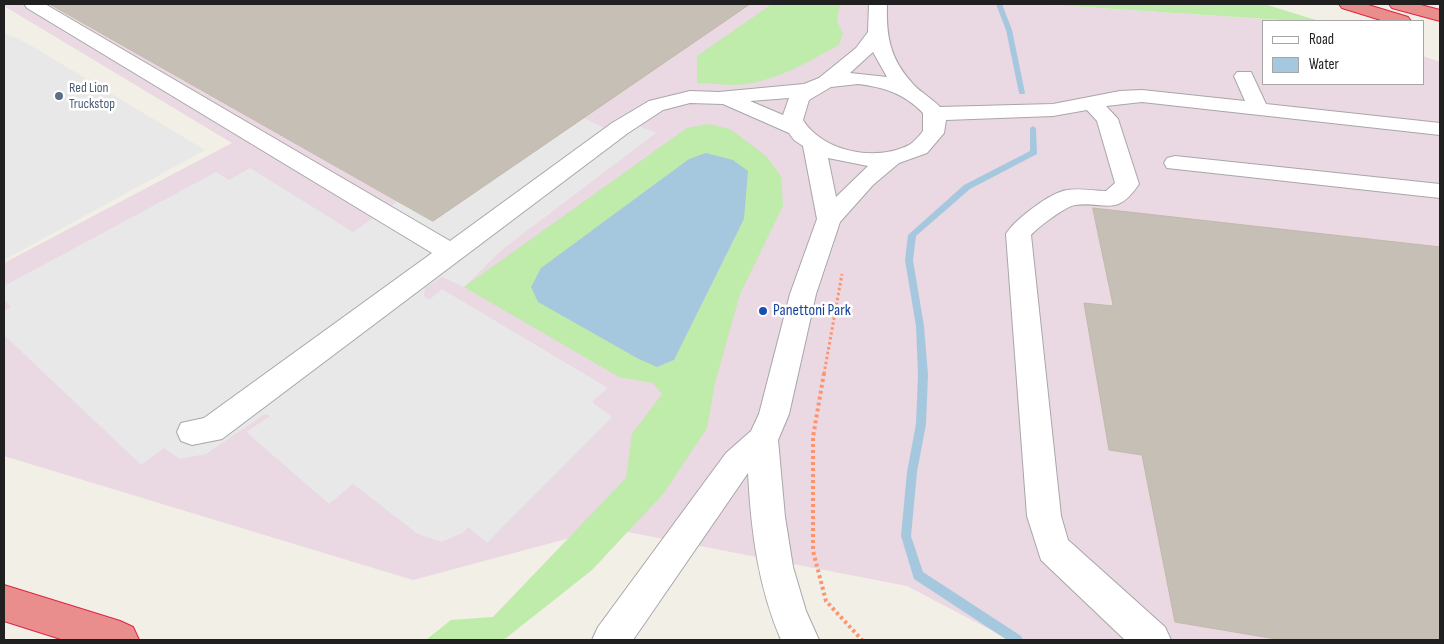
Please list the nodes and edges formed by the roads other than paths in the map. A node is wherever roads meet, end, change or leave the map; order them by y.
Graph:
1 (33, 4) edge
2 (878, 4) edge
3 (1348, 4) edge
4 (1398, 4) edge
5 (1440, 16) edge
6 (1399, 20) edge
7 (1424, 28) edge
8 (876, 32) junction
9 (1440, 34) edge
10 (1244, 76) dead end
11 (817, 86) junction
12 (906, 89) junction
13 (719, 98) junction
14 (1092, 103) junction
15 (1258, 108) junction
16 (1440, 110) edge
17 (934, 114) junction
18 (1362, 118) junction
19 (796, 128) junction
20 (1440, 129) edge
21 (814, 144) junction
22 (892, 158) junction
23 (1175, 163) dead end
24 (1440, 191) edge
25 (829, 220) junction
26 (451, 253) junction
27 (192, 432) dead end
28 (762, 440) junction
29 (4, 603) edge
30 (120, 640) edge
31 (611, 640) edge
32 (800, 640) edge
33 (1152, 640) edge

1 - 26 street
2 - 8 street
3 - 6 highway
4 - 5 highway
7 - 9 highway
8 - 11 street
8 - 12 street
10 - 15 street
11 - 12 street
11 - 13 street
11 - 19 street
12 - 17 street
13 - 19 street
13 - 26 street
14 - 15 street
14 - 17 street
14 - 33 street
15 - 18 street
16 - 18 street
17 - 22 street
18 - 20 street
19 - 21 street
21 - 22 street
21 - 25 street
22 - 25 street
23 - 24 street
25 - 28 street
26 - 27 street
28 - 31 street
28 - 32 street
29 - 30 highway

